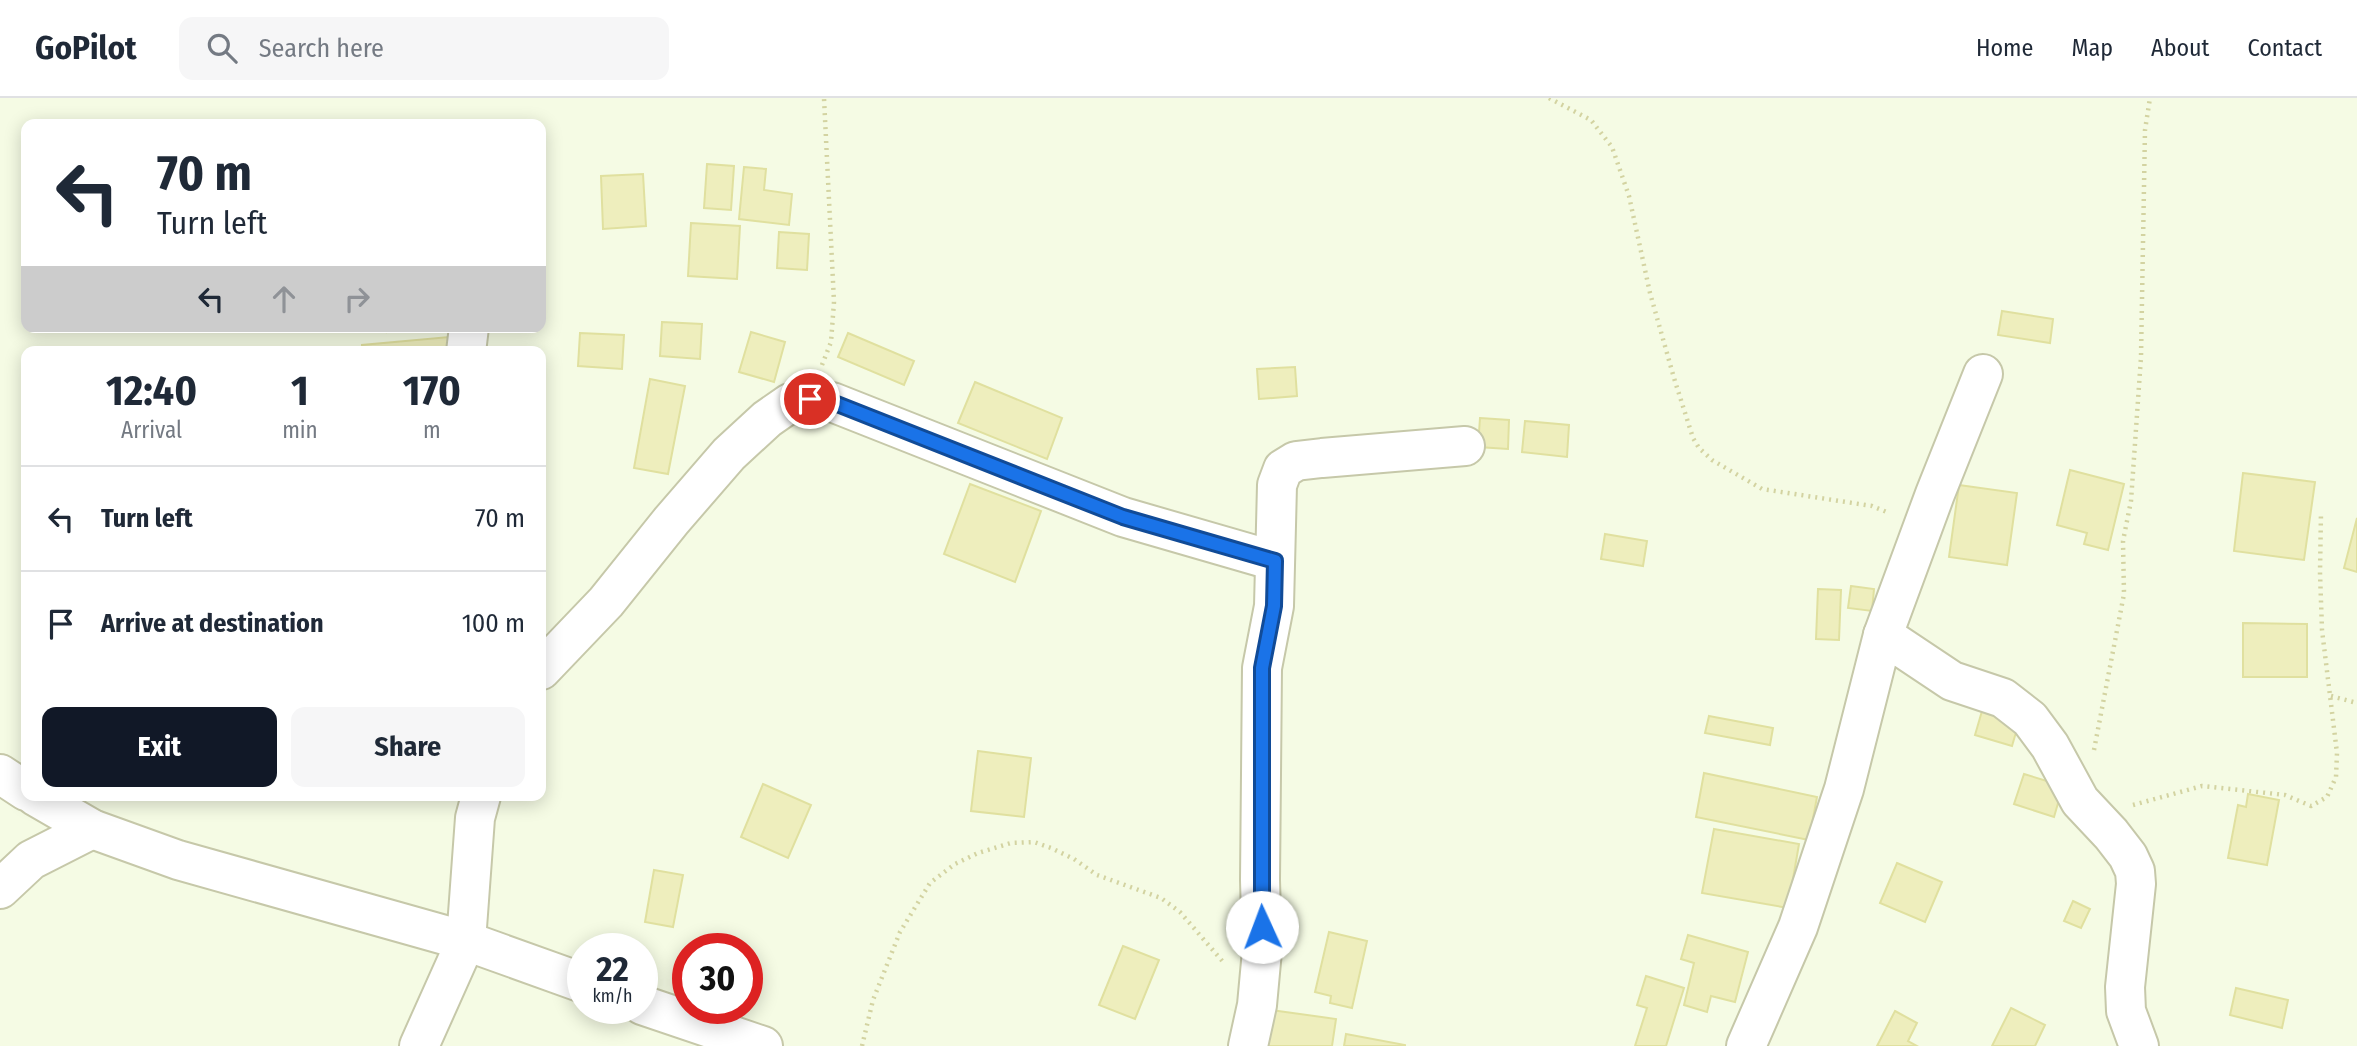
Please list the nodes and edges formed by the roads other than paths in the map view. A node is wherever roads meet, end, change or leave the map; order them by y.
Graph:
1 (1983, 374) dead end
2 (1465, 446) dead end
3 (1275, 561) junction
4 (1883, 635) junction
5 (546, 665) edge
6 (0, 774) edge
7 (21, 787) edge
8 (44, 801) edge
9 (480, 801) edge
10 (92, 829) junction
11 (0, 889) edge
12 (466, 941) junction
13 (567, 978) edge
14 (658, 1010) edge
15 (419, 1046) edge
16 (762, 1046) edge
17 (1248, 1046) edge
18 (1746, 1046) edge
19 (2139, 1046) edge

1 - 4 street
2 - 3 street
3 - 5 street
3 - 17 street
4 - 18 street
4 - 19 street
6 - 7 street
8 - 10 street
9 - 12 street
10 - 11 street
10 - 12 street
12 - 13 street
12 - 15 street
14 - 16 street

